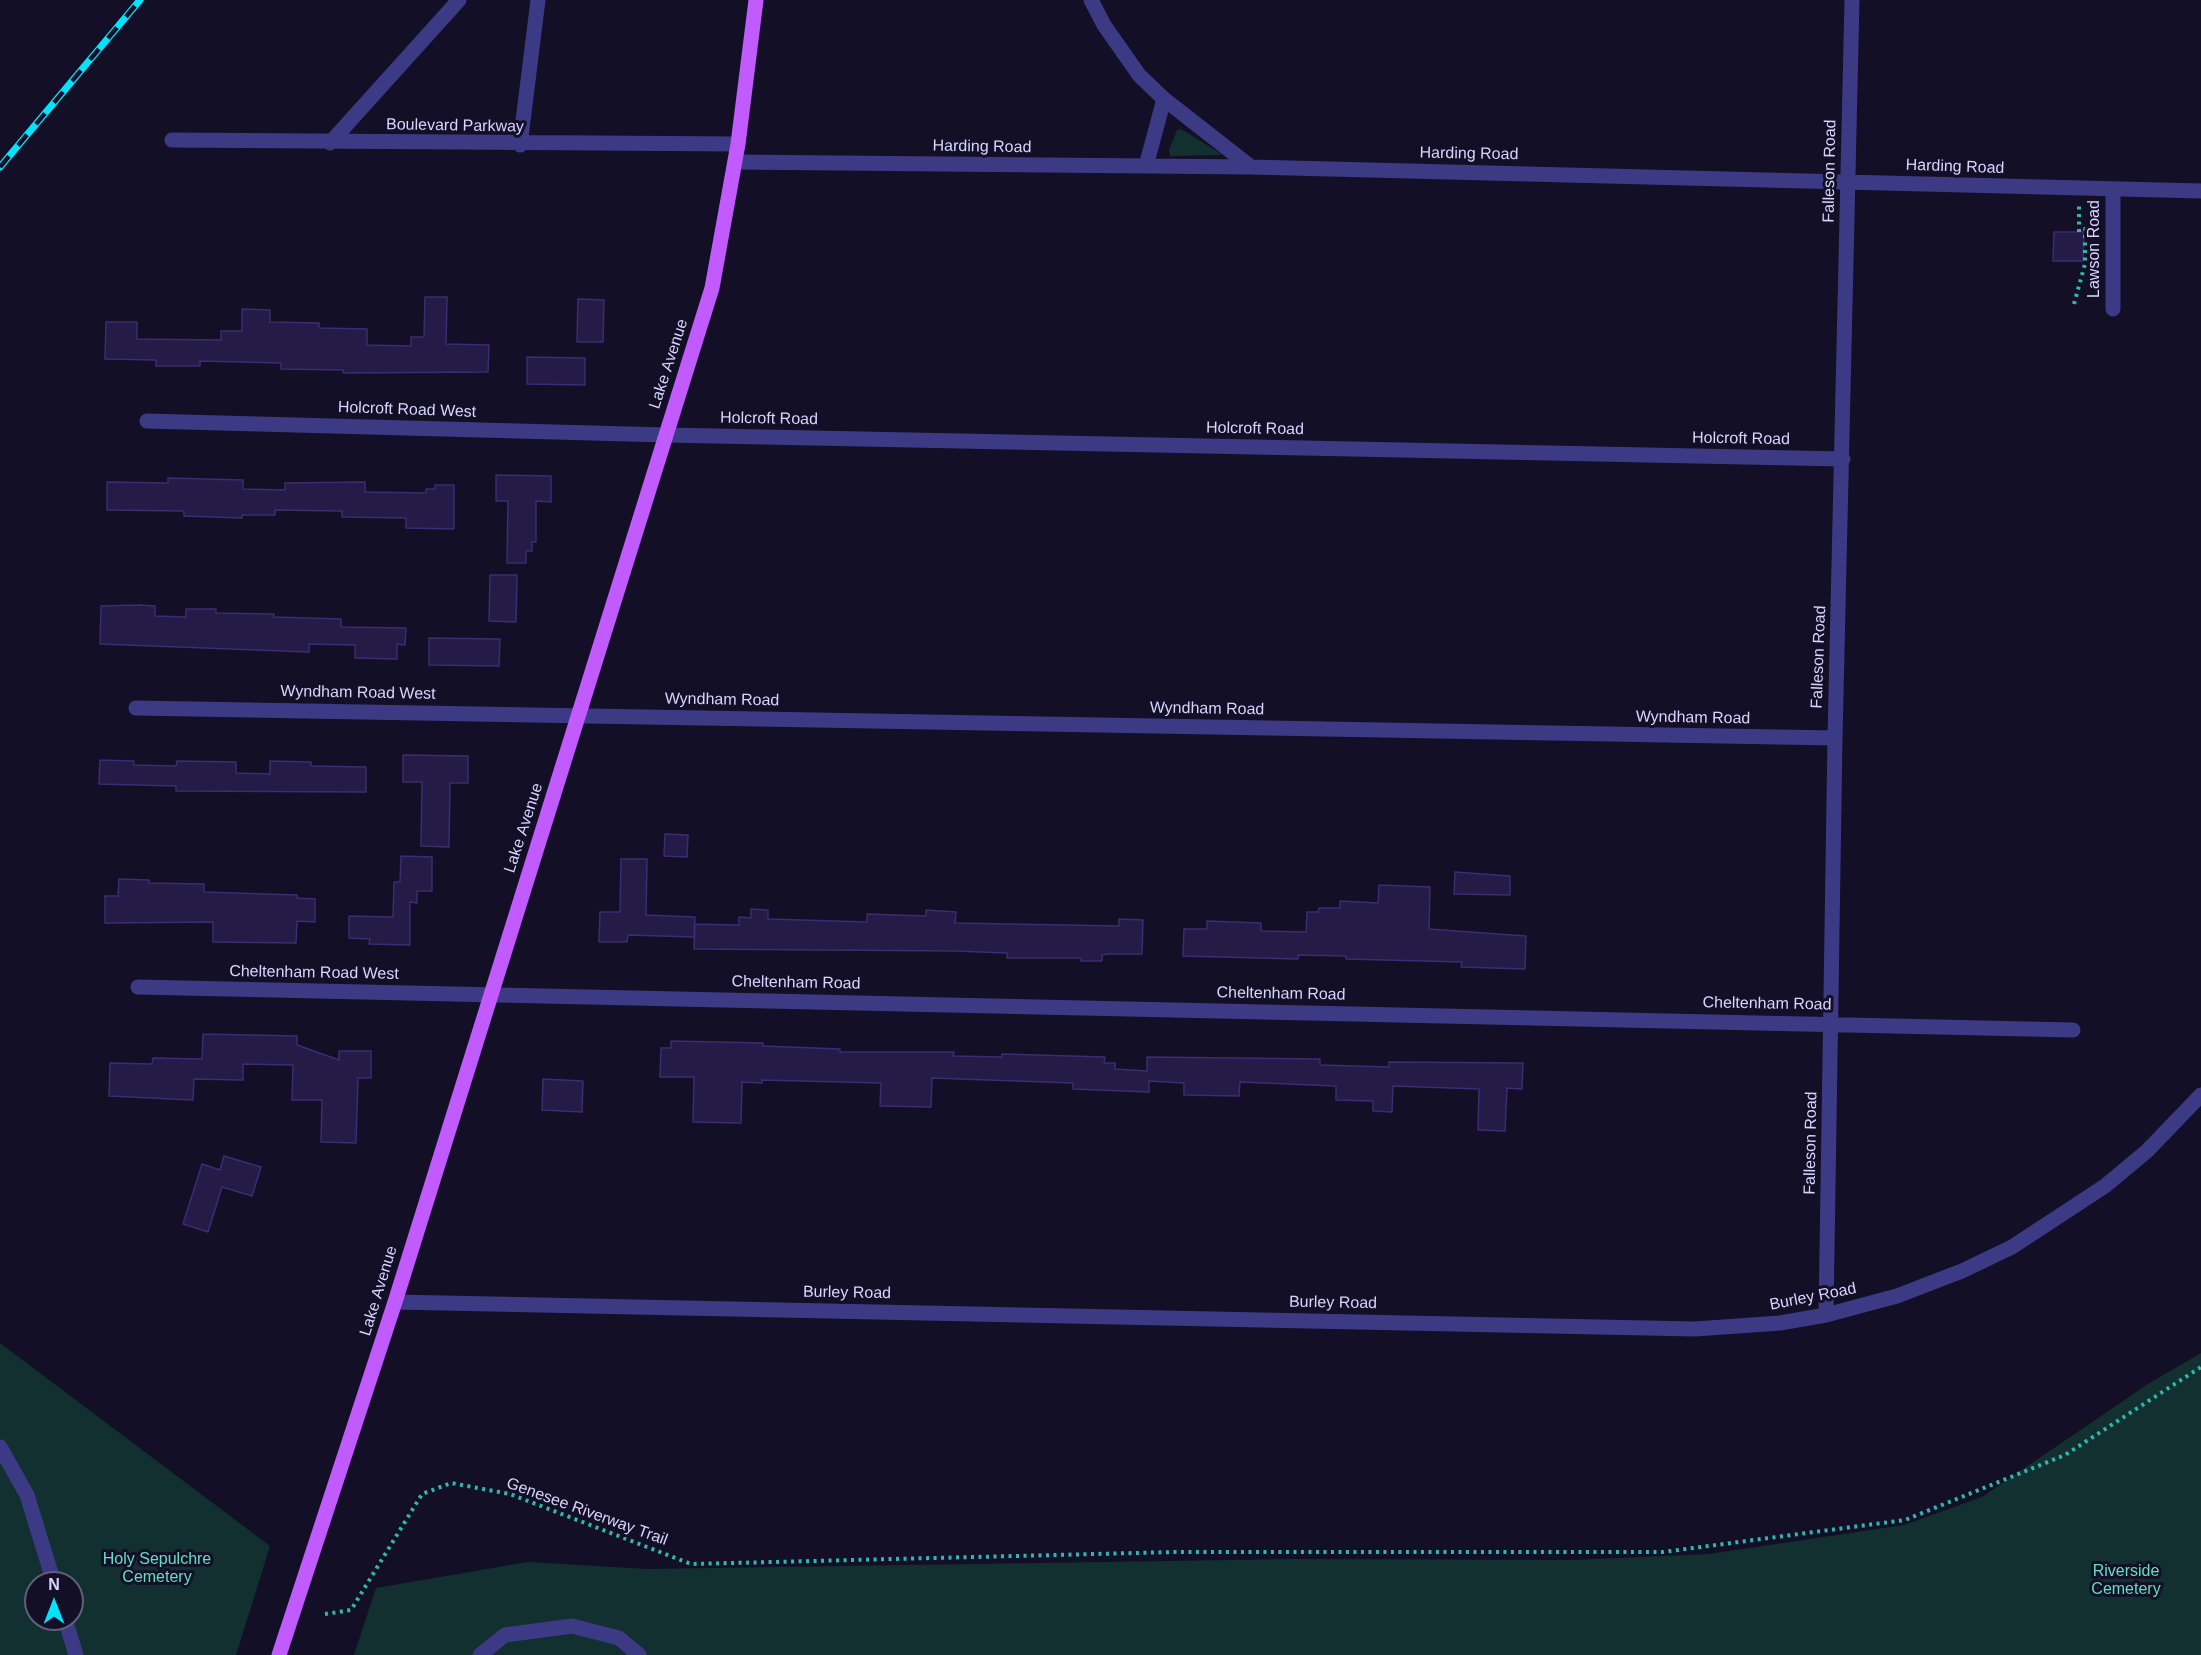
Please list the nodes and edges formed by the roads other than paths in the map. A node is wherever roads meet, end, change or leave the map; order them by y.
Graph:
1 (459, 0) edge
2 (538, 0) edge
3 (756, 0) edge
4 (1090, 0) edge
5 (1852, 0) edge
6 (1164, 99) junction
7 (171, 140) dead end
8 (330, 142) junction
9 (738, 144) junction
10 (520, 145) junction
11 (735, 162) junction
12 (1146, 166) junction
13 (1251, 167) junction
14 (1848, 182) junction
15 (2114, 189) junction
16 (2201, 191) edge
17 (2114, 309) dead end
18 (147, 421) dead end
19 (666, 435) junction
20 (1843, 459) junction
21 (136, 708) dead end
22 (579, 715) junction
23 (1835, 738) junction
24 (138, 987) dead end
25 (489, 994) junction
26 (1832, 1024) junction
27 (2073, 1029) dead end
28 (2201, 1095) edge
29 (395, 1302) junction
30 (1826, 1315) junction
31 (0, 1447) edge
32 (50, 1571) edge
33 (69, 1631) edge
34 (76, 1655) edge
35 (279, 1655) edge
36 (480, 1655) edge
37 (639, 1655) edge

1 - 8 street
2 - 10 street
3 - 9 main road, Lake Avenue
4 - 6 street
5 - 14 street, Falleson Road
6 - 12 street
6 - 13 street
7 - 8 street, Boulevard Parkway
8 - 10 street, Boulevard Parkway
9 - 10 street, Boulevard Parkway
9 - 11 main road, Lake Avenue
11 - 12 street, Harding Road
11 - 19 main road, Lake Avenue
12 - 13 street, Harding Road
13 - 14 street, Harding Road
14 - 15 street, Harding Road
14 - 20 street, Falleson Road
15 - 16 street, Harding Road
15 - 17 street, Lawson Road
18 - 19 street, Holcroft Road West
19 - 20 street, Holcroft Road
19 - 22 main road, Lake Avenue
20 - 23 street, Falleson Road
21 - 22 street, Wyndham Road West
22 - 23 street, Wyndham Road
22 - 25 main road, Lake Avenue
23 - 26 street, Falleson Road
24 - 25 street, Cheltenham Road West
25 - 26 street, Cheltenham Road
25 - 29 main road, Lake Avenue
26 - 27 street, Cheltenham Road
26 - 30 street, Falleson Road
28 - 30 street, Burley Road
29 - 30 street, Burley Road
29 - 35 main road, Lake Avenue
31 - 32 street
33 - 34 street
36 - 37 street

